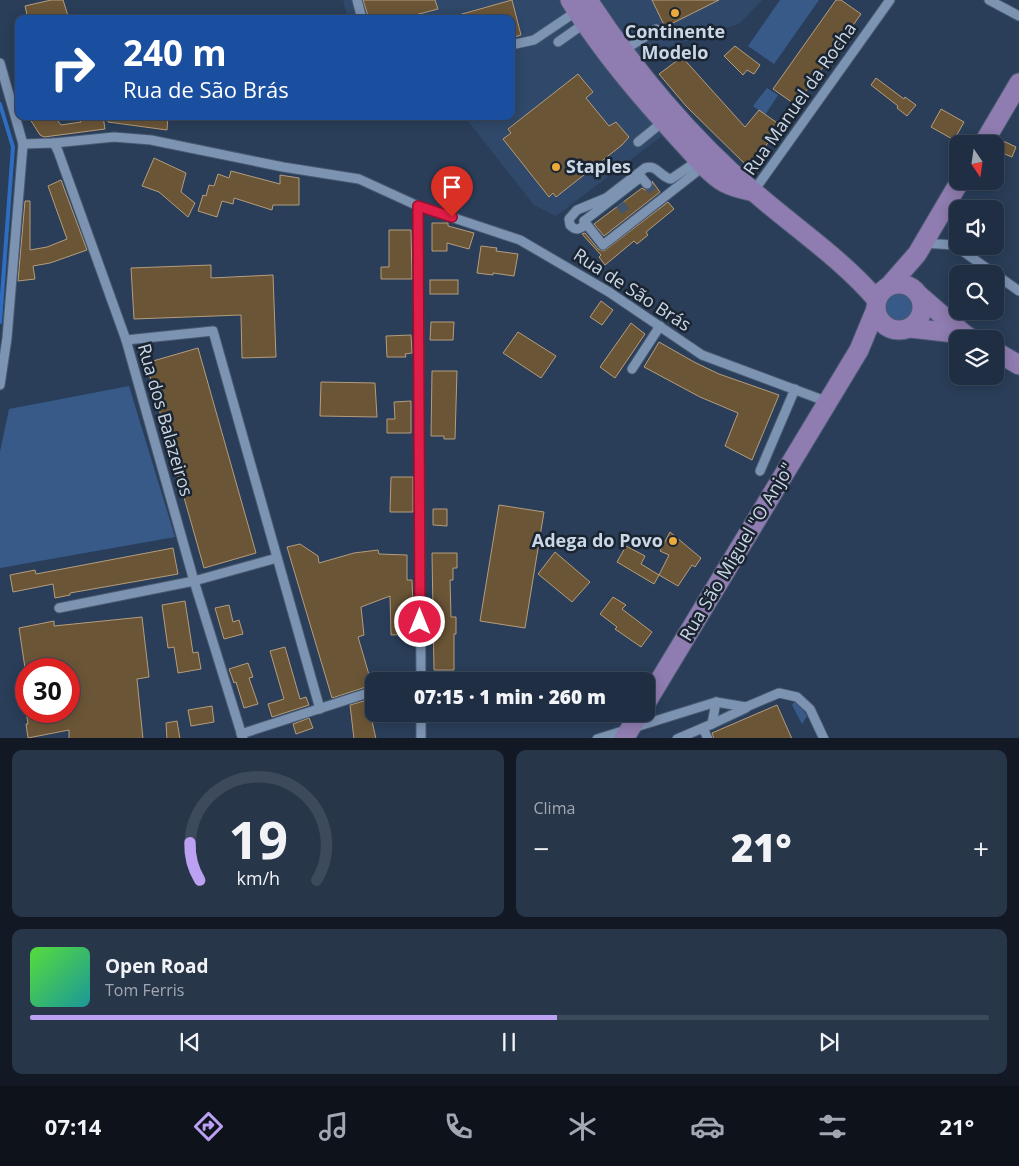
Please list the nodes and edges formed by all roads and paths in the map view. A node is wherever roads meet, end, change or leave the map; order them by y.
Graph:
1 (357, 0) edge
2 (890, 0) edge
3 (989, 0) edge
4 (580, 9) edge
5 (361, 15) edge
6 (1019, 16) edge
7 (656, 28) dead end
8 (558, 42) dead end
9 (515, 44) edge
10 (624, 50) junction
11 (0, 63) edge
12 (1019, 83) edge
13 (15, 116) edge
14 (16, 120) edge
15 (664, 121) junction
16 (987, 135) edge
17 (638, 142) dead end
18 (54, 143) junction
19 (23, 144) junction
20 (701, 163) junction
21 (647, 184) dead end
22 (955, 190) edge
23 (753, 192) junction
24 (418, 206) junction
25 (627, 214) tunnel mouth
26 (633, 221) junction
27 (584, 222) junction
28 (920, 249) junction
29 (1019, 291) edge
30 (917, 293) junction
31 (882, 296) junction
32 (660, 326) junction
33 (905, 329) junction
34 (961, 330) edge
35 (949, 334) edge
36 (126, 340) junction
37 (859, 350) junction
38 (1004, 356) edge
39 (1019, 365) edge
40 (632, 369) dead end
41 (0, 385) edge
42 (795, 389) junction
43 (828, 402) junction
44 (760, 471) dead end
45 (277, 558) junction
46 (194, 581) junction
47 (59, 608) dead end
48 (421, 672) edge
49 (655, 687) edge
50 (365, 694) edge
51 (716, 702) junction
52 (746, 708) junction
53 (320, 709) junction
54 (421, 722) edge
55 (712, 724) junction
56 (631, 727) edge
57 (703, 728) junction
58 (242, 736) edge
59 (421, 738) edge
60 (597, 738) edge
61 (677, 738) edge
62 (708, 738) edge
63 (824, 738) edge

1 - 5 street
2 - 23 street, Rua Manuel da Rocha
3 - 6 street
4 - 8 street
4 - 9 street
4 - 10 main road
4 - 15 main road
7 - 10 street
10 - 23 main road
11 - 13 street
12 - 16 main road
14 - 19 street
15 - 17 street
15 - 20 main road
18 - 19 street
18 - 24 street, Rua de São Brás
18 - 36 street, Rua dos Balazeiros
19 - 41 street
20 - 23 main road
20 - 26 street
20 - 27 street
21 - 27 street
22 - 28 main road, Rua São Miguel "O Anjo"
23 - 31 main road
24 - 32 street, Rua de São Brás
24 - 48 street
25 - 26 street
26 - 27 street
28 - 29 street
28 - 30 main road
28 - 31 main road, Rua São Miguel "O Anjo"
30 - 31 main road
30 - 33 main road
30 - 34 main road
31 - 33 main road
31 - 37 main road, Rua São Miguel "O Anjo"
32 - 40 street
32 - 42 street, Rua de São Brás
33 - 35 main road
33 - 37 main road
36 - 45 street
36 - 46 street, Rua dos Balazeiros
37 - 43 main road, Rua São Miguel "O Anjo"
38 - 39 main road
42 - 43 street, Rua de São Brás
42 - 44 street
43 - 49 main road, Rua São Miguel "O Anjo"
45 - 46 street
45 - 53 street
46 - 47 street
46 - 58 street, Rua dos Balazeiros
50 - 53 street
51 - 52 street
51 - 55 street
51 - 56 street
52 - 55 street
52 - 63 street
53 - 58 street
54 - 59 street
55 - 57 street
56 - 60 street
57 - 61 street
57 - 62 street

